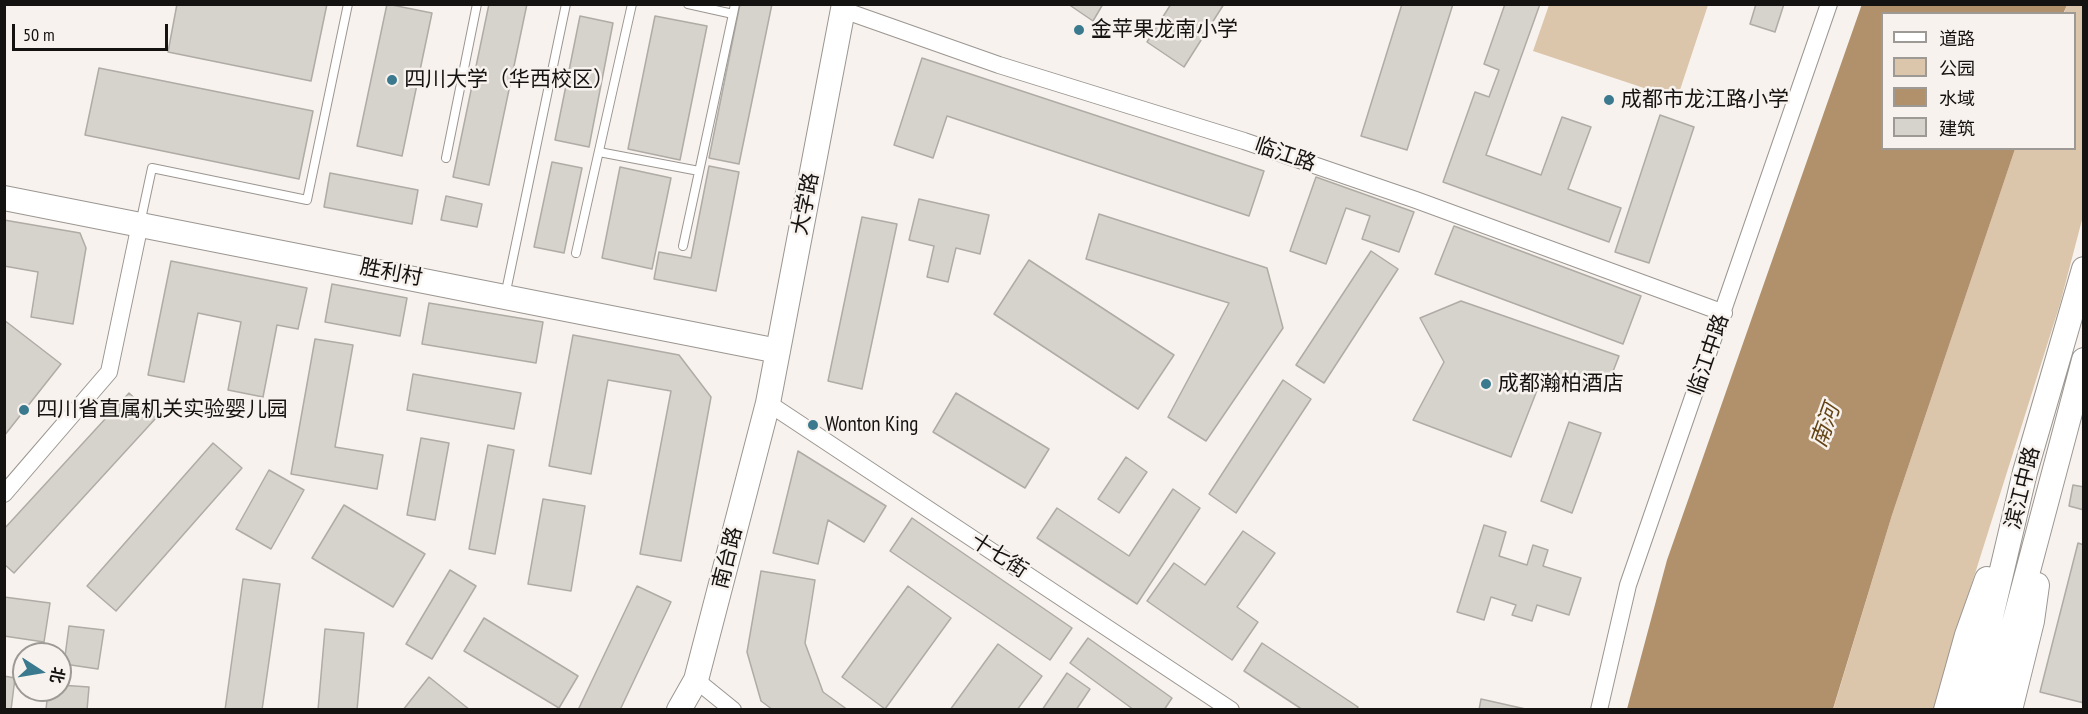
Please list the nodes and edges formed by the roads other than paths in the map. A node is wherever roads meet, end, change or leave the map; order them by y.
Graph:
1 (348, 4) edge
2 (477, 4) edge
3 (566, 4) edge
4 (632, 4) edge
5 (688, 4) edge
6 (735, 4) edge
7 (1829, 4) edge
8 (843, 7) edge
9 (733, 14) junction
10 (599, 152) junction
11 (446, 158) dead end
12 (699, 171) junction
13 (4, 198) edge
14 (140, 224) junction
15 (684, 246) dead end
16 (576, 253) dead end
17 (2084, 269) edge
18 (505, 296) junction
19 (1724, 313) junction
20 (777, 351) junction
21 (2084, 360) edge
22 (768, 403) junction
23 (2025, 472) junction
24 (2051, 478) junction
25 (4, 494) edge
26 (696, 680) junction
27 (679, 710) edge
28 (733, 710) edge
29 (1231, 710) edge
30 (1599, 710) edge
31 (1947, 710) edge
32 (1969, 710) edge
33 (1991, 710) edge
34 (2010, 710) edge

1 - 14 lane
2 - 11 lane
3 - 18 lane
4 - 10 lane
5 - 9 lane
6 - 9 lane
7 - 19 street, 临江中路
8 - 19 street, 临江路
8 - 20 street, 大学路
9 - 12 lane
10 - 12 lane
10 - 16 lane
12 - 15 lane
13 - 14 street, 胜利村
14 - 18 street, 胜利村
14 - 25 street
17 - 23 street, 滨江中路
18 - 20 street, 胜利村
19 - 30 street, 临江中路
20 - 22 street, 大学路
21 - 24 street, 滨江中路
22 - 26 street, 南台路
22 - 29 street, 十七街
23 - 31 street
23 - 32 street, 滨江中路
24 - 33 street, 滨江中路
24 - 34 street
26 - 27 street, 南台路
26 - 28 street

